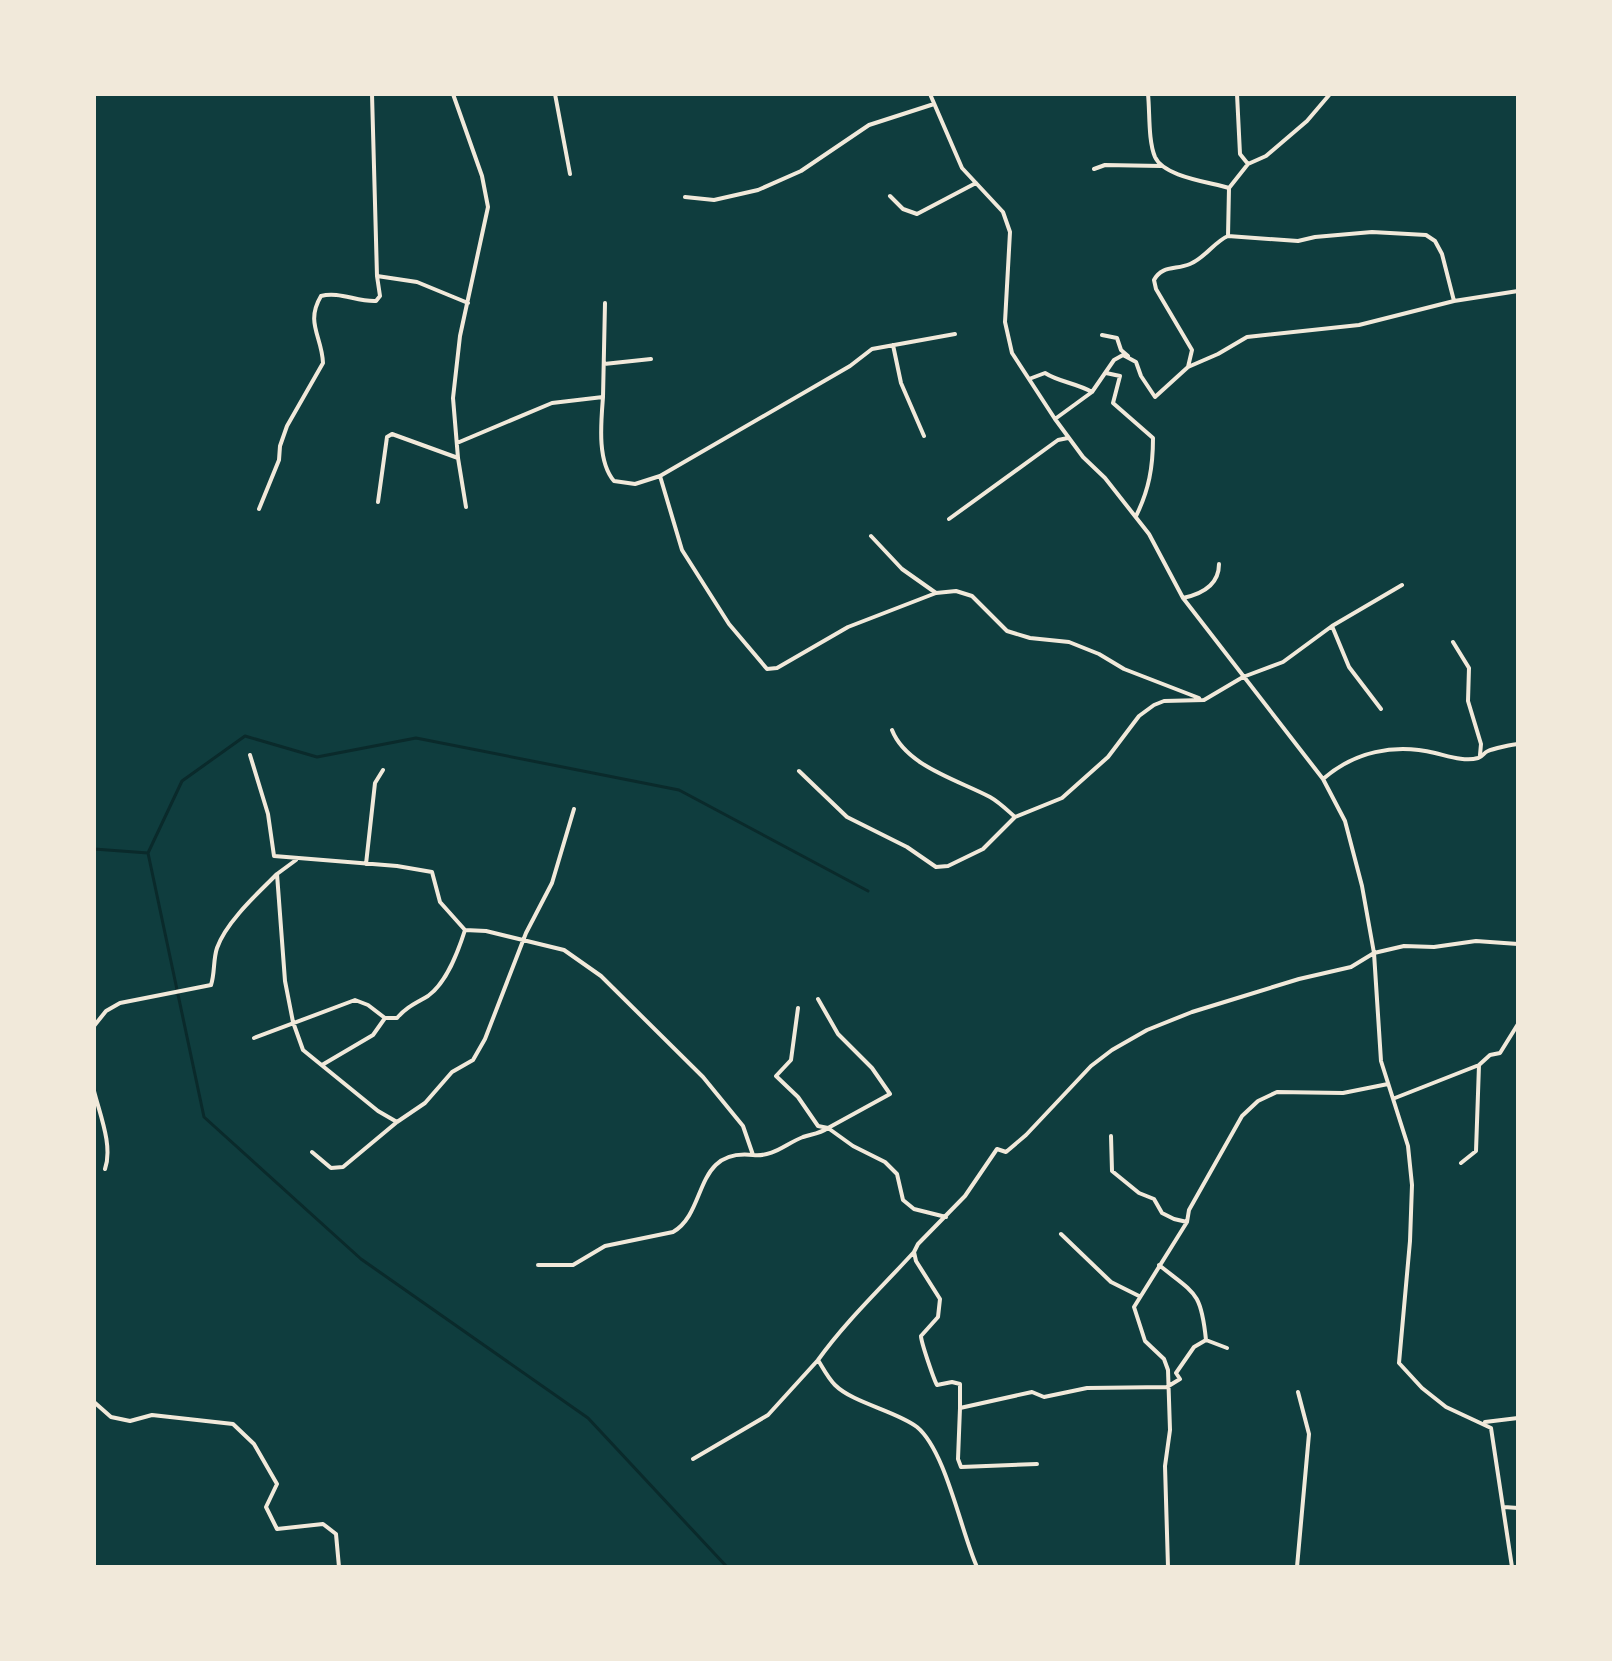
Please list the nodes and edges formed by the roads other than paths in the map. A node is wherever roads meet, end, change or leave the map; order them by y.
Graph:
1 (372, 94) edge
2 (453, 94) edge
3 (555, 94) edge
4 (930, 94) edge
5 (1148, 94) edge
6 (1237, 94) edge
7 (1330, 94) edge
8 (934, 104) junction
9 (1248, 164) junction
10 (1161, 166) junction
11 (1094, 169) dead end
12 (570, 174) dead end
13 (976, 183) junction
14 (1229, 188) junction
15 (890, 196) dead end
16 (685, 197) dead end
17 (1228, 236) junction
18 (377, 276) junction
19 (1518, 291) edge
20 (1454, 301) junction
21 (468, 303) junction
22 (605, 303) dead end
23 (955, 334) dead end
24 (1102, 335) dead end
25 (893, 345) junction
26 (1130, 357) junction
27 (651, 359) dead end
28 (604, 364) junction
29 (1188, 367) junction
30 (1106, 373) junction
31 (1029, 379) junction
32 (1092, 392) junction
33 (603, 397) junction
34 (1055, 419) junction
35 (924, 436) dead end
36 (1068, 438) junction
37 (457, 443) junction
38 (458, 458) junction
39 (660, 476) junction
40 (378, 502) dead end
41 (466, 507) dead end
42 (259, 509) dead end
43 (1136, 516) junction
44 (949, 519) dead end
45 (871, 536) dead end
46 (1219, 564) dead end
47 (1402, 585) dead end
48 (936, 593) junction
49 (1183, 598) junction
50 (1332, 626) junction
51 (1453, 642) dead end
52 (1243, 677) junction
53 (1204, 700) junction
54 (1381, 709) dead end
55 (892, 730) dead end
56 (1518, 744) edge
57 (250, 755) dead end
58 (1479, 758) junction
59 (383, 770) dead end
60 (799, 771) dead end
61 (1323, 779) junction
62 (574, 809) dead end
63 (1015, 817) junction
64 (298, 858) junction
65 (366, 864) junction
66 (277, 874) junction
67 (465, 930) junction
68 (524, 940) junction
69 (1518, 944) edge
70 (1374, 953) junction
71 (818, 999) dead end
72 (798, 1008) dead end
73 (385, 1018) junction
74 (293, 1022) junction
75 (1518, 1024) edge
76 (94, 1026) edge
77 (254, 1038) dead end
78 (322, 1065) junction
79 (1479, 1065) junction
80 (1388, 1084) junction
81 (94, 1091) edge
82 (1394, 1098) junction
83 (397, 1122) junction
84 (828, 1128) junction
85 (1111, 1136) dead end
86 (312, 1152) dead end
87 (753, 1155) junction
88 (1461, 1163) dead end
89 (105, 1169) dead end
90 (946, 1217) junction
91 (1187, 1222) junction
92 (1061, 1234) dead end
93 (914, 1252) junction
94 (538, 1265) dead end
95 (1159, 1265) junction
96 (1139, 1296) junction
97 (1206, 1340) junction
98 (1227, 1348) dead end
99 (818, 1360) junction
100 (1167, 1387) junction
101 (1298, 1392) dead end
102 (94, 1402) edge
103 (960, 1408) junction
104 (1518, 1418) edge
105 (1481, 1422) junction
106 (693, 1459) dead end
107 (1037, 1464) dead end
108 (1503, 1507) junction
109 (1518, 1508) edge
110 (339, 1567) edge
111 (977, 1567) edge
112 (1168, 1567) edge
113 (1297, 1567) edge
114 (1512, 1567) edge

1 - 18 street
2 - 21 street
3 - 12 street
4 - 8 street
5 - 10 street
6 - 9 street
7 - 9 street
8 - 13 street
8 - 16 street
9 - 14 street
10 - 11 street
10 - 14 street
13 - 15 street
13 - 31 street
14 - 17 street
17 - 20 street
17 - 29 street
18 - 21 street
18 - 42 street
19 - 20 street
20 - 29 street
21 - 37 street
22 - 28 street
23 - 25 street
24 - 26 street
25 - 35 street
25 - 39 street
26 - 29 street
26 - 30 street
27 - 28 street
28 - 33 street
30 - 32 street
30 - 43 street
31 - 32 street
31 - 34 street
32 - 34 street
33 - 37 street
33 - 39 street
34 - 36 street
36 - 43 street
36 - 44 street
37 - 38 street
38 - 40 street
38 - 41 street
39 - 48 street
43 - 49 street
45 - 48 street
46 - 49 street
47 - 50 street
48 - 53 street
49 - 52 street
50 - 52 street
50 - 54 street
51 - 58 street
52 - 53 street
52 - 61 street
53 - 63 street
55 - 63 street
56 - 58 street
57 - 64 street
58 - 61 street
59 - 65 street
60 - 63 street
61 - 70 street
62 - 68 street
64 - 65 street
64 - 66 street
65 - 67 street
66 - 74 street
66 - 76 street
67 - 68 street
67 - 73 street
68 - 83 street
68 - 87 street
69 - 70 street
70 - 80 street
70 - 90 street
71 - 84 street
72 - 84 street
73 - 74 street
73 - 78 street
74 - 77 street
74 - 78 street
75 - 79 street
78 - 83 street
79 - 82 street
79 - 88 street
80 - 82 street
80 - 91 street
81 - 89 street
82 - 105 street
83 - 86 street
84 - 87 street
84 - 90 street
85 - 91 street
87 - 94 street
90 - 93 street
91 - 95 street
92 - 96 street
93 - 99 street
93 - 103 street
95 - 96 street
95 - 97 street
96 - 100 street
97 - 98 street
97 - 100 street
99 - 106 street
99 - 111 street
100 - 103 street
100 - 112 street
101 - 113 street
102 - 110 street
103 - 107 street
104 - 105 street
105 - 108 street
108 - 109 street
108 - 114 street

